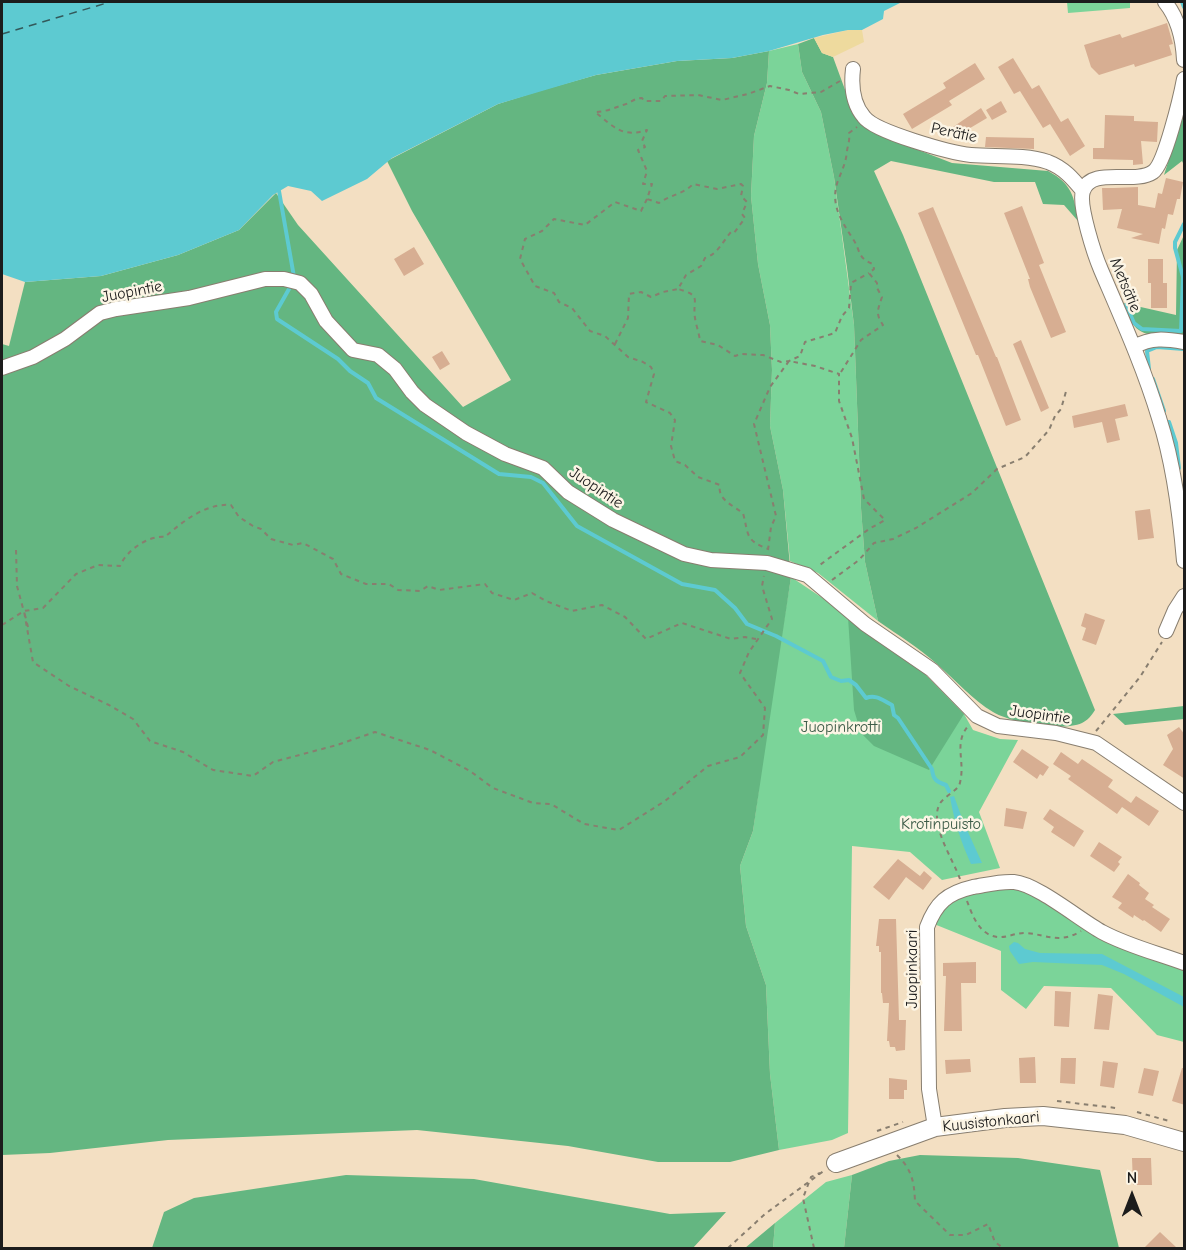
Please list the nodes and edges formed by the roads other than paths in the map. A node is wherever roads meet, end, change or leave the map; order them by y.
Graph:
1 (1165, 2) edge
2 (1185, 60) edge
3 (853, 69) road end
4 (1185, 79) edge
5 (1083, 191) junction
6 (1185, 342) edge
7 (1134, 346) junction
8 (2, 368) edge
9 (1185, 561) edge
10 (1185, 596) edge
11 (1166, 631) road end
12 (1185, 803) edge
13 (1185, 963) edge
14 (935, 1127) junction
15 (1185, 1142) edge
16 (832, 1166) road end

1 - 2 street
3 - 5 street, Perätie
4 - 5 street
5 - 7 street, Metsätie
6 - 7 street
7 - 9 street, Metsätie
8 - 12 street, Juopintie
10 - 11 street
13 - 14 street, Juopinkaari
14 - 15 street, Kuusistonkaari
14 - 16 street, Kuusistonkaari

